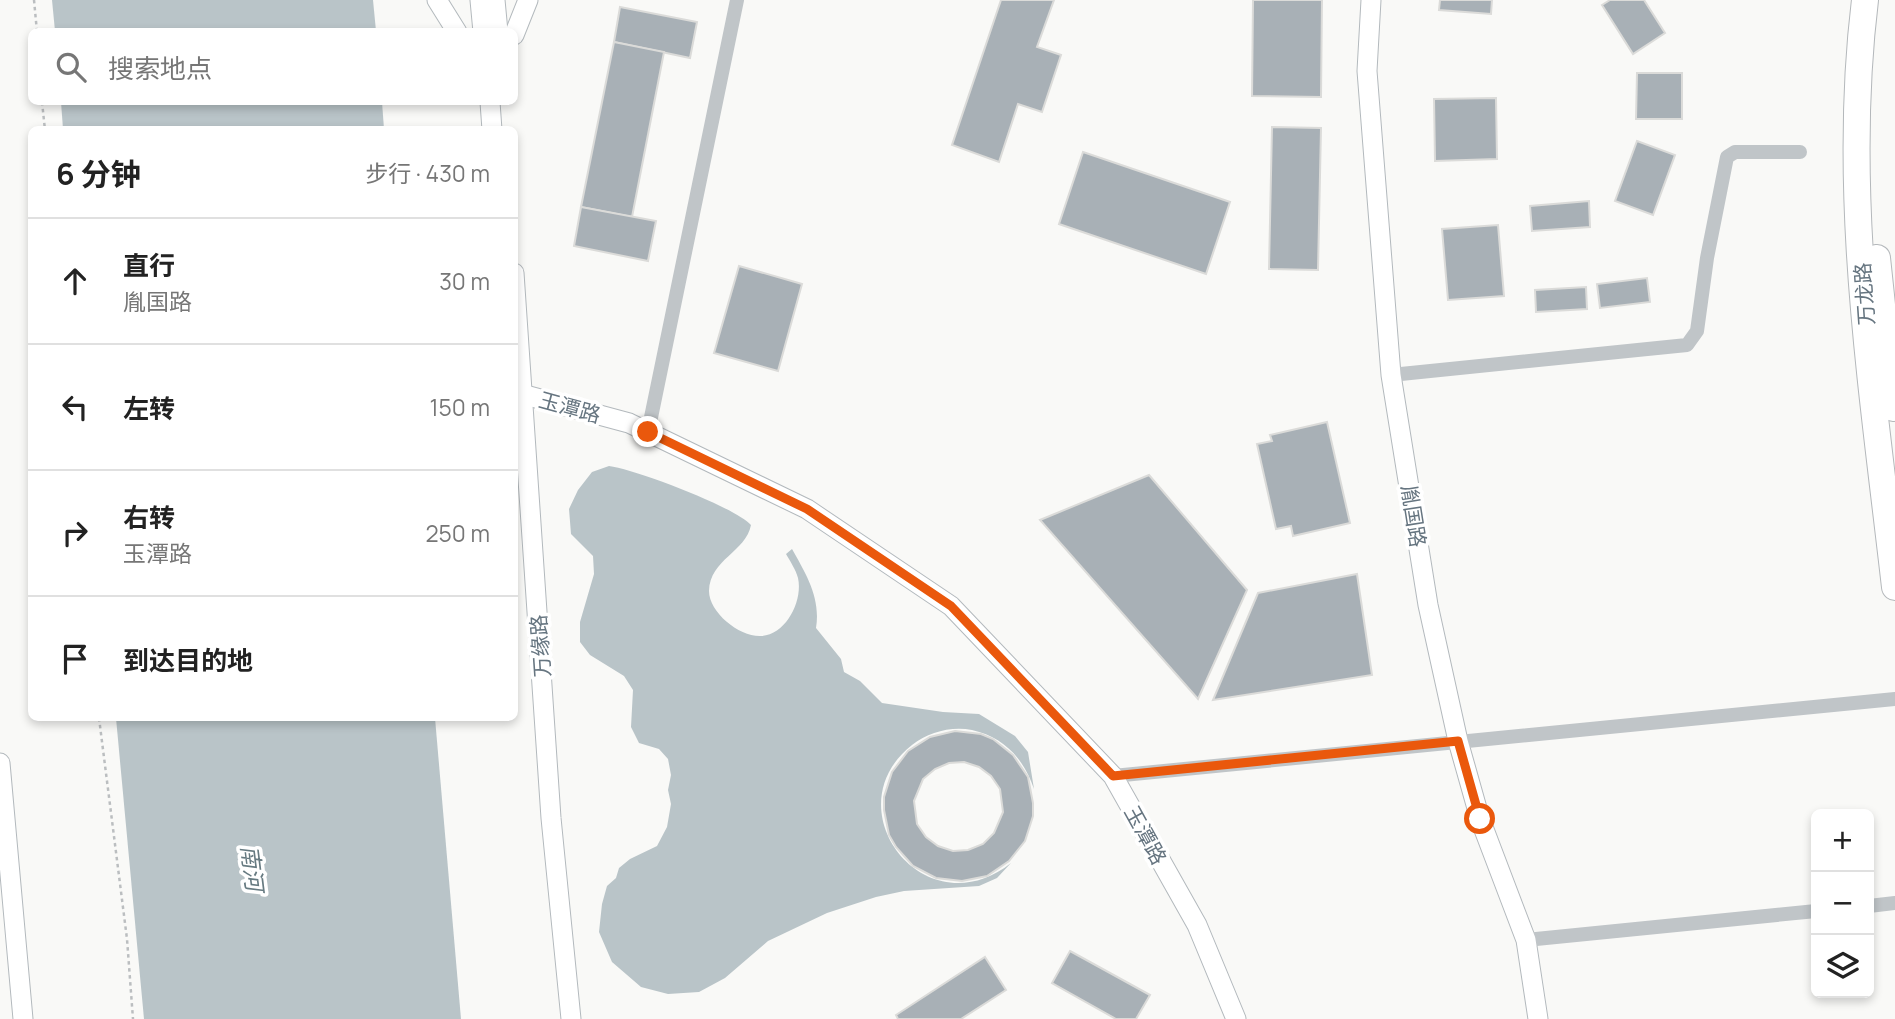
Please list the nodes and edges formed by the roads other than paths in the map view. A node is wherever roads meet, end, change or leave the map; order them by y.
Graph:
1 (437, 0) edge
2 (480, 0) edge
3 (495, 0) edge
4 (528, 0) edge
5 (737, 0) edge
6 (1371, 0) edge
7 (1865, 0) edge
8 (1881, 0) edge
9 (454, 28) edge
10 (483, 28) edge
11 (498, 28) edge
12 (517, 28) edge
13 (490, 105) edge
14 (503, 105) edge
15 (492, 126) edge
16 (505, 126) edge
17 (1800, 152) dead end
18 (518, 369) edge
19 (1391, 375) junction
20 (519, 393) edge
21 (1895, 430) edge
22 (648, 432) junction
23 (518, 515) edge
24 (1895, 587) edge
25 (1895, 699) edge
26 (1458, 741) junction
27 (0, 763) edge
28 (1113, 776) junction
29 (1895, 903) edge
30 (1874, 905) edge
31 (1811, 912) edge
32 (4, 913) edge
33 (1526, 940) junction
34 (0, 943) edge
35 (23, 1019) edge
36 (558, 1019) edge
37 (571, 1019) edge
38 (1236, 1019) edge
39 (1538, 1019) edge

1 - 9 main road
2 - 10 main road
3 - 11 main road
4 - 12 main road
5 - 22 street
6 - 19 main road, 胤国路
7 - 24 highway, 万龙路
8 - 21 highway, 万龙路
13 - 15 main road
14 - 16 main road
17 - 19 street
18 - 20 main road, 万缘路
19 - 26 main road, 胤国路
20 - 22 main road, 玉潭路
20 - 37 main road, 万缘路
22 - 28 main road, 玉潭路
23 - 36 main road, 万缘路
25 - 26 street
26 - 28 street
26 - 33 main road, 胤国路
27 - 32 main road
28 - 38 main road, 玉潭路
29 - 30 street
31 - 33 street
32 - 34 main road
32 - 35 main road
33 - 39 main road, 胤国路

